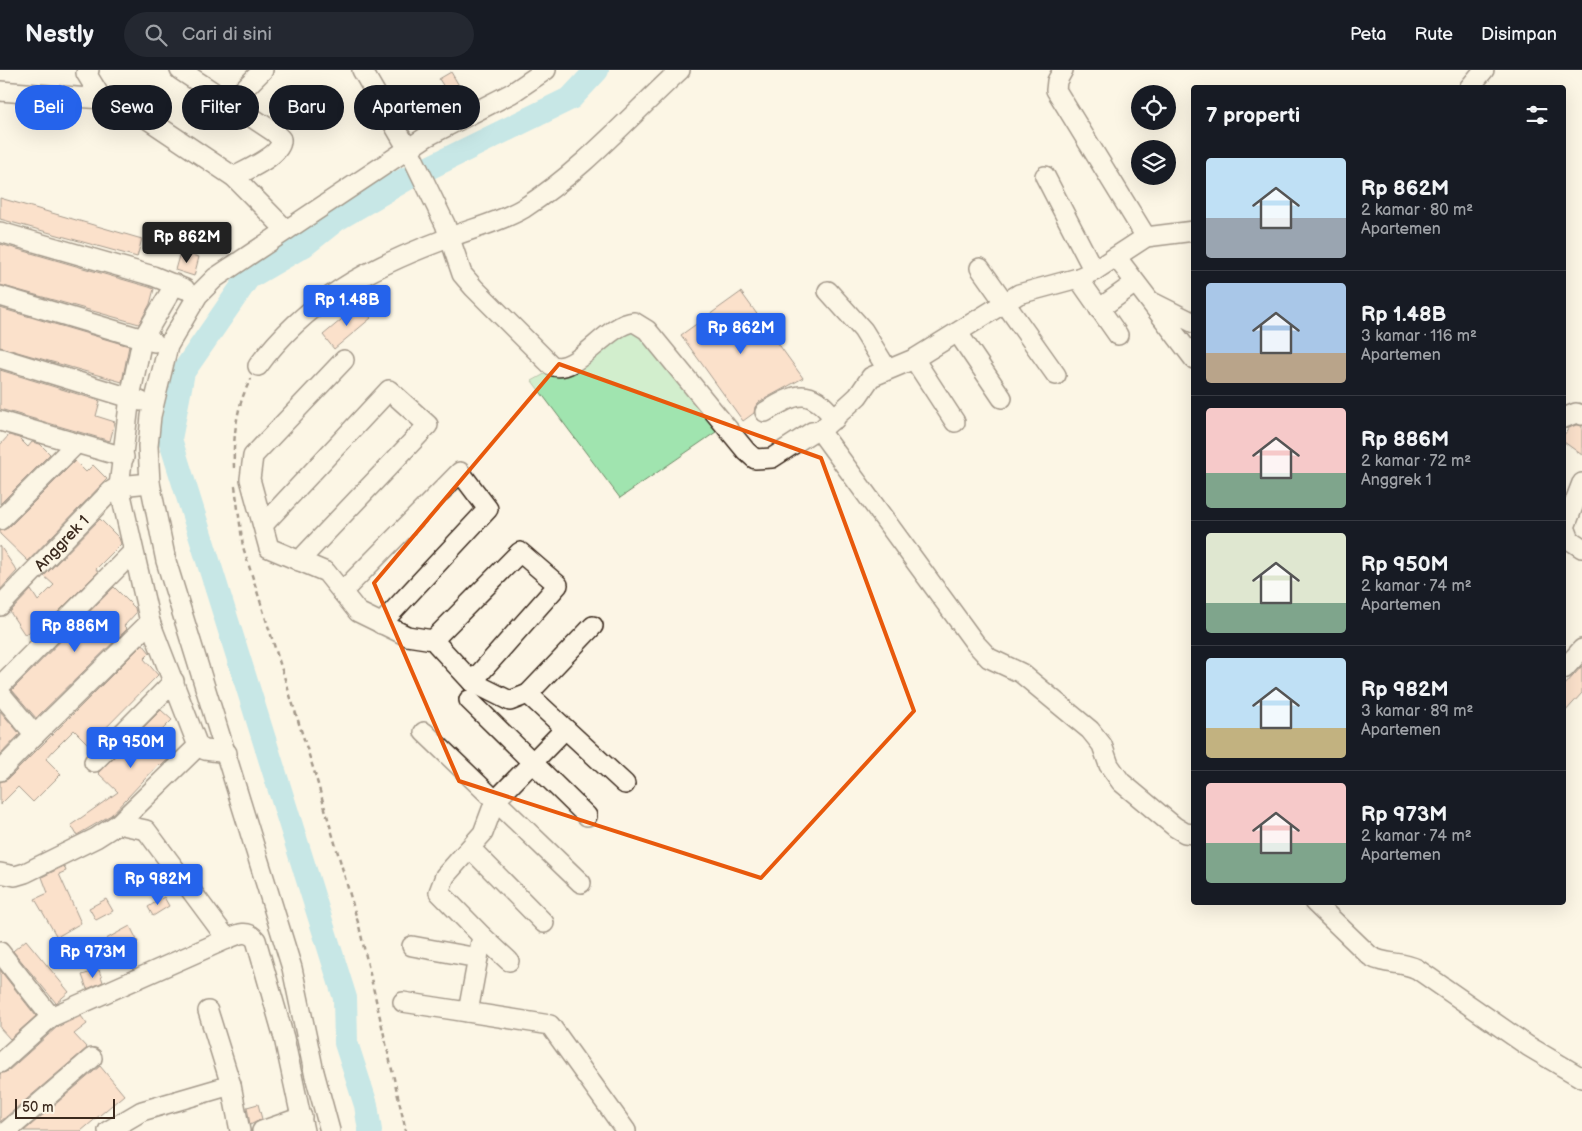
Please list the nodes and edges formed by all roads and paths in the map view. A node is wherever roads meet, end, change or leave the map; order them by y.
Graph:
1 (180, 70) edge
2 (263, 70) edge
3 (362, 70) edge
4 (546, 70) edge
5 (680, 70) edge
6 (1063, 70) edge
7 (1484, 70) edge
8 (87, 71) edge
9 (94, 85) edge
10 (202, 85) edge
11 (248, 85) edge
12 (1472, 85) edge
13 (0, 91) edge
14 (92, 98) edge
15 (259, 123) edge
16 (163, 130) edge
17 (409, 152) junction
18 (1045, 176) dead end
19 (234, 178) junction
20 (286, 230) junction
21 (448, 230) junction
22 (1191, 231) edge
23 (0, 232) edge
24 (1146, 237) junction
25 (1117, 258) junction
26 (980, 268) dead end
27 (1086, 275) junction
28 (175, 284) junction
29 (1135, 284) junction
30 (828, 291) dead end
31 (198, 295) junction
32 (0, 296) edge
33 (1149, 300) junction
34 (1004, 303) junction
35 (1099, 309) junction
36 (1191, 321) edge
37 (958, 333) junction
38 (1118, 335) dead end
39 (155, 343) junction
40 (1191, 355) edge
41 (0, 358) edge
42 (914, 358) junction
43 (344, 360) dead end
44 (258, 366) joint
45 (886, 369) junction
46 (1056, 375) dead end
47 (130, 397) junction
48 (1002, 398) dead end
49 (153, 405) junction
50 (765, 412) dead end
51 (1582, 415) edge
52 (1566, 417) edge
53 (835, 419) junction
54 (954, 422) dead end
55 (4, 427) edge
56 (820, 430) junction
57 (76, 444) junction
58 (124, 457) junction
59 (234, 474) dead end
60 (235, 483) dead end
61 (1582, 483) edge
62 (147, 484) junction
63 (122, 486) junction
64 (0, 520) edge
65 (1566, 524) edge
66 (262, 525) junction
67 (1566, 530) edge
68 (1582, 548) edge
69 (133, 552) junction
70 (300, 561) junction
71 (342, 592) junction
72 (0, 606) edge
73 (150, 622) junction
74 (381, 624) junction
75 (593, 626) dead end
76 (433, 640) junction
77 (1582, 649) edge
78 (1566, 667) edge
79 (174, 681) junction
80 (0, 686) edge
81 (470, 691) junction
82 (0, 693) edge
83 (528, 694) junction
84 (566, 729) junction
85 (424, 732) dead end
86 (35, 735) junction
87 (216, 751) junction
88 (94, 762) dead end
89 (533, 762) junction
90 (0, 771) edge
91 (625, 784) dead end
92 (495, 801) junction
93 (587, 816) dead end
94 (118, 824) junction
95 (1191, 834) edge
96 (470, 848) junction
97 (0, 874) edge
98 (581, 883) dead end
99 (1317, 905) edge
100 (544, 923) dead end
101 (482, 936) junction
102 (227, 939) junction
103 (412, 946) dead end
104 (0, 952) edge
105 (478, 958) junction
106 (509, 961) dead end
107 (403, 1002) dead end
108 (208, 1011) dead end
109 (468, 1012) junction
110 (52, 1017) junction
111 (3, 1054) edge
112 (92, 1058) dead end
113 (1582, 1078) edge
114 (231, 1084) junction
115 (303, 1124) edge
116 (7, 1131) edge
117 (108, 1131) edge
118 (240, 1131) edge
119 (262, 1131) edge
120 (330, 1131) edge
121 (406, 1131) edge
122 (626, 1131) edge

1 - 10 street
2 - 11 street
3 - 17 street
4 - 17 street
5 - 21 street
6 - 24 street
7 - 12 street
8 - 9 street
13 - 14 street
15 - 19 street
16 - 19 street
17 - 20 street
17 - 21 street
18 - 27 street
19 - 20 street
20 - 31 street
21 - 44 street
21 - 56 street
22 - 24 street
23 - 28 street
24 - 25 street
25 - 27 street
25 - 29 street
26 - 34 street
27 - 34 street
27 - 35 street
28 - 31 street
28 - 39 street
29 - 33 street
29 - 35 street
30 - 45 street
31 - 39 street
32 - 39 street
33 - 36 street
33 - 40 street
34 - 37 street
34 - 46 street
35 - 38 street
37 - 42 street
37 - 48 street
39 - 47 street
39 - 49 street
41 - 47 street
42 - 45 street
42 - 54 street
43 - 66 street
44 - 59 path
45 - 53 street
47 - 49 street
47 - 58 street
49 - 62 street
50 - 53 street
51 - 52 street
53 - 56 street
55 - 57 street
56 - 95 street
57 - 58 street
57 - 64 street
58 - 63 street
60 - 121 path
61 - 65 street
62 - 63 street
62 - 87 street
63 - 69 street
63 - 72 street, Anggrek 1
66 - 70 street
66 - 70 street
67 - 68 street
69 - 73 street
69 - 80 street
70 - 71 street
71 - 74 street
71 - 74 street
73 - 79 street
73 - 86 street
74 - 76 street
75 - 83 street
76 - 81 street
76 - 81 street
77 - 78 street
79 - 87 street
79 - 88 street
81 - 83 street
81 - 89 street
82 - 86 street
83 - 84 street
84 - 89 street
84 - 91 street
85 - 92 street
86 - 90 street
87 - 94 street
87 - 120 street
89 - 92 street
89 - 93 street
92 - 96 street
92 - 98 street
94 - 97 street
94 - 102 street
96 - 100 street
96 - 101 street
99 - 113 street
101 - 105 street
101 - 106 street
102 - 110 street
102 - 115 street
103 - 105 street
104 - 110 street
105 - 109 street
107 - 109 street
108 - 114 street
109 - 122 street
110 - 111 street
112 - 116 street
114 - 117 street
114 - 118 street
115 - 119 street

